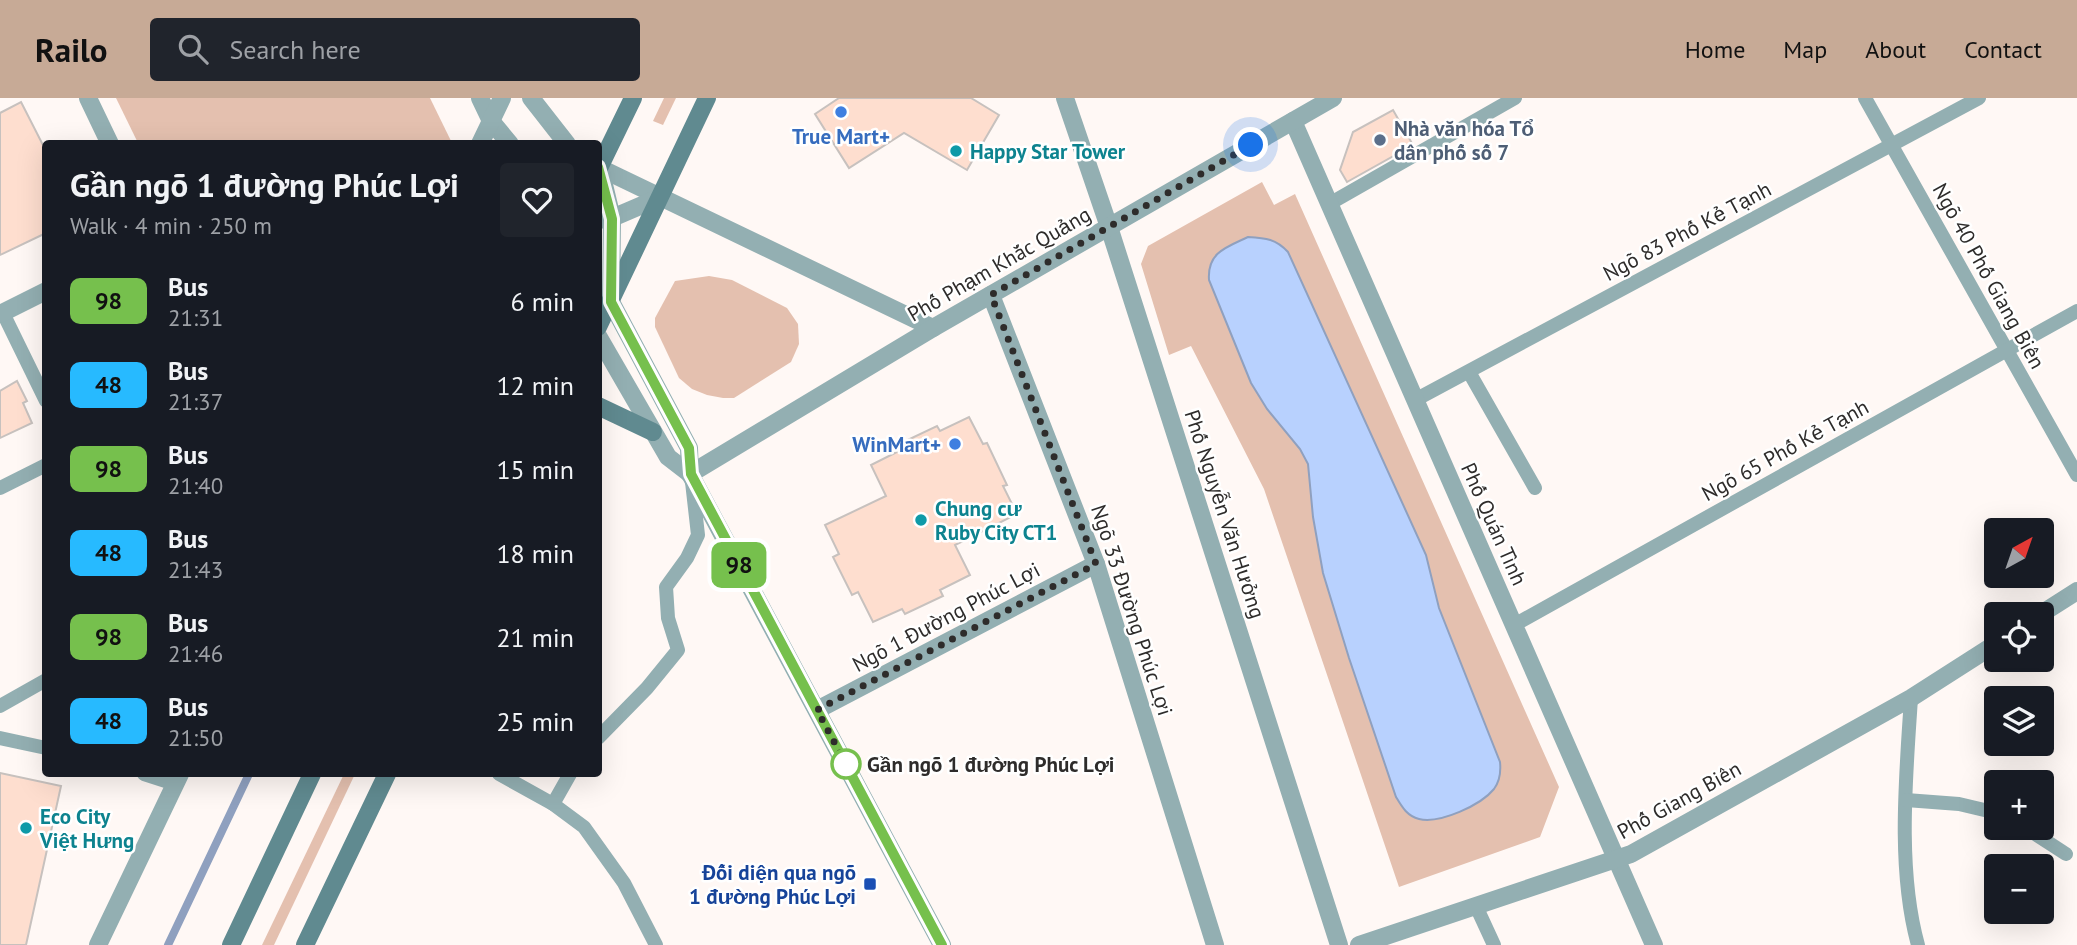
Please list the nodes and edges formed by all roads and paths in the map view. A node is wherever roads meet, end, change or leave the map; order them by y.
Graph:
1 (88, 98) edge
2 (480, 98) edge
3 (502, 98) edge
4 (531, 98) edge
5 (632, 98) edge
6 (707, 98) edge
7 (1065, 98) edge
8 (1333, 98) edge
9 (1515, 98) edge
10 (1865, 98) edge
11 (1979, 98) edge
12 (491, 121) junction
13 (1293, 121) junction
14 (108, 140) edge
15 (482, 140) edge
16 (507, 140) edge
17 (564, 140) edge
18 (1892, 145) junction
19 (602, 162) edge
20 (602, 169) edge
21 (602, 194) edge
22 (661, 197) junction
23 (1329, 204) junction
24 (605, 219) edge
25 (1109, 227) junction
26 (42, 293) edge
27 (991, 295) junction
28 (611, 302) junction
29 (2077, 310) edge
30 (1, 313) edge
31 (602, 319) edge
32 (933, 328) junction
33 (602, 343) edge
34 (2007, 350) junction
35 (1469, 372) junction
36 (42, 393) edge
37 (1415, 400) junction
38 (602, 408) edge
39 (653, 432) junction
40 (42, 467) edge
41 (691, 474) junction
42 (2077, 475) edge
43 (0, 488) edge
44 (1535, 488) dead end
45 (1096, 564) junction
46 (2077, 591) edge
47 (2054, 606) edge
48 (1514, 625) junction
49 (1984, 651) edge
50 (42, 682) edge
51 (1911, 698) junction
52 (0, 706) edge
53 (817, 710) junction
54 (602, 734) edge
55 (0, 738) edge
56 (42, 747) edge
57 (311, 777) edge
58 (386, 777) edge
59 (504, 777) edge
60 (568, 777) edge
61 (177, 779) edge
62 (1906, 800) junction
63 (553, 804) junction
64 (1984, 810) edge
65 (2044, 840) edge
66 (2066, 854) dead end
67 (1617, 859) junction
68 (1476, 906) junction
69 (98, 945) edge
70 (230, 945) edge
71 (306, 945) edge
72 (656, 945) edge
73 (942, 945) edge
74 (1215, 945) edge
75 (1339, 945) edge
76 (1359, 945) edge
77 (1494, 945) edge
78 (1654, 945) edge
79 (1919, 945) edge

1 - 14 street
2 - 12 street
3 - 12 street
4 - 17 street
5 - 19 main road
6 - 22 main road
7 - 25 street, Phố Nguyễn Văn Hưởng
8 - 13 street, Phố Phạm Khắc Quảng
9 - 23 lane
10 - 18 lane, Ngõ 40 Phố Giang Biên
11 - 18 lane, Ngõ 83 Phố Kẻ Tạnh
12 - 15 street
12 - 16 street
13 - 23 street, Phố Quán Tình
13 - 25 street, Phố Phạm Khắc Quảng
18 - 34 lane, Ngõ 40 Phố Giang Biên
18 - 35 lane, Ngõ 83 Phố Kẻ Tạnh
20 - 22 street
21 - 24 street
22 - 24 street
22 - 28 main road
22 - 32 street
23 - 37 street, Phố Quán Tình
24 - 28 street
25 - 27 street, Phố Phạm Khắc Quảng
25 - 75 street, Phố Nguyễn Văn Hưởng
26 - 30 street
27 - 32 street, Phố Phạm Khắc Quảng
27 - 45 street, Ngõ 33 Đường Phúc Lợi
28 - 31 main road
28 - 41 street
29 - 34 lane, Ngõ 65 Phố Kẻ Tạnh
30 - 36 lane
32 - 41 street, Phố Phạm Khắc Quảng
33 - 39 street
34 - 42 lane, Ngõ 40 Phố Giang Biên
34 - 48 lane, Ngõ 65 Phố Kẻ Tạnh
35 - 37 lane, Ngõ 83 Phố Kẻ Tạnh
35 - 44 lane
37 - 48 street, Phố Quán Tình
38 - 39 main road
39 - 41 street
40 - 43 lane
41 - 53 street
41 - 54 lane
45 - 53 street, Ngõ 1 Đường Phúc Lợi
45 - 74 street, Ngõ 33 Đường Phúc Lợi
46 - 47 street
48 - 67 street, Phố Quán Tình
49 - 51 street, Phố Giang Biên
50 - 52 lane
51 - 62 lane
51 - 67 street, Phố Giang Biên
53 - 73 street
55 - 56 lane
57 - 70 main road
58 - 71 main road
59 - 63 lane
60 - 63 lane
61 - 69 street
62 - 64 lane
62 - 79 lane
63 - 72 lane
65 - 66 lane
67 - 68 street, Phố Giang Biên
67 - 78 street, Phố Quán Tình
68 - 76 street, Phố Giang Biên
68 - 77 lane

